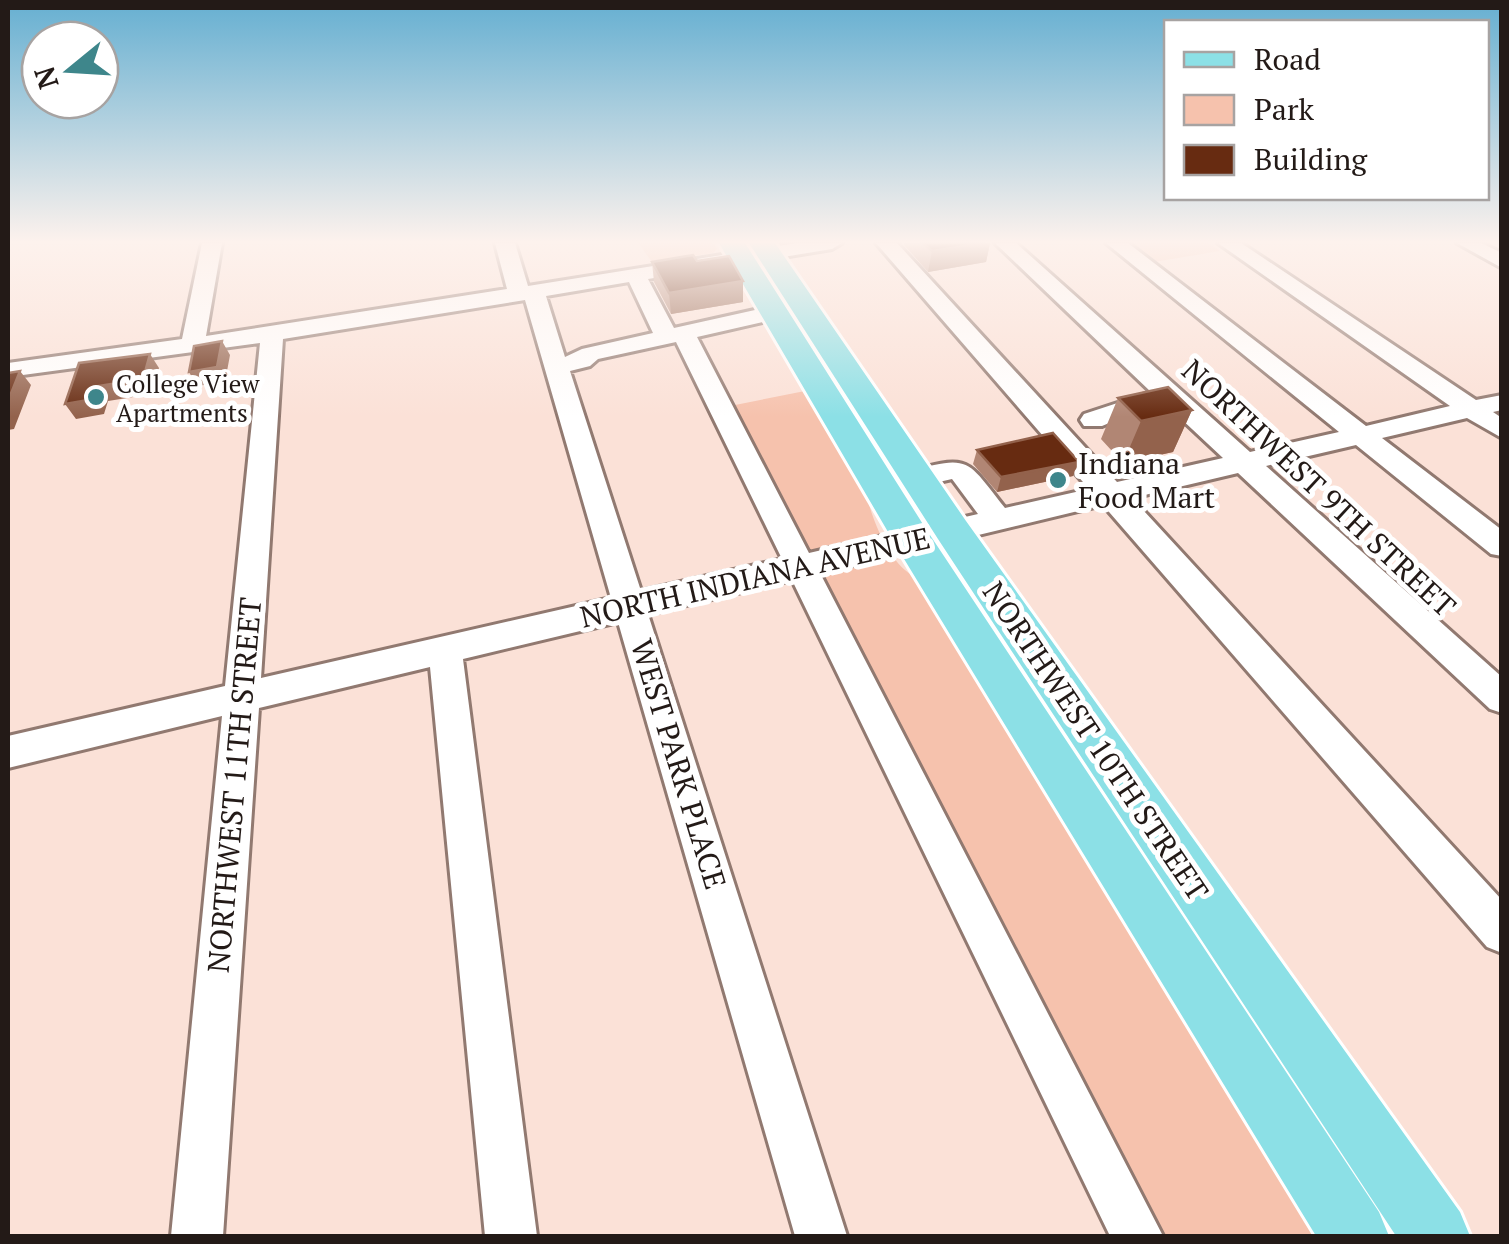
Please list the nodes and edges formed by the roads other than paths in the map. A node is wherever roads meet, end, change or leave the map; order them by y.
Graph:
1 (201, 301) edge
2 (482, 301) edge
3 (530, 301) edge
4 (653, 301) edge
5 (772, 301) edge
6 (789, 301) edge
7 (938, 301) edge
8 (1068, 301) edge
9 (1191, 301) edge
10 (1314, 301) edge
11 (776, 312) junction
12 (272, 334) junction
13 (675, 334) junction
14 (192, 346) junction
15 (556, 366) junction
16 (8, 370) edge
17 (1170, 396) junction
18 (1502, 402) edge
19 (1470, 409) junction
20 (1093, 420) dead end
21 (1502, 430) edge
22 (1360, 434) junction
23 (1242, 462) junction
24 (917, 478) junction
25 (1109, 494) junction
26 (954, 530) junction
27 (1502, 546) edge
28 (803, 565) junction
29 (631, 606) junction
30 (445, 649) junction
31 (242, 697) junction
32 (1502, 700) edge
33 (8, 752) edge
34 (1502, 932) edge
35 (197, 1236) edge
36 (511, 1236) edge
37 (821, 1236) edge
38 (1137, 1236) edge
39 (1355, 1236) edge
40 (1436, 1236) edge

1 - 14 street
2 - 12 street
3 - 15 street, WEST PARK PLACE
4 - 13 street
5 - 11 main road, NORTHWEST 10TH STREET
6 - 24 main road, NORTHWEST 10TH STREET
7 - 25 street
8 - 17 street, NORTHWEST 9TH STREET
9 - 22 street
10 - 19 street
11 - 13 street
11 - 26 main road, NORTHWEST 10TH STREET
12 - 14 street
12 - 31 street, NORTHWEST 11TH STREET
13 - 15 street
13 - 28 street
14 - 16 street
15 - 29 street, WEST PARK PLACE
17 - 20 street
17 - 23 street, NORTHWEST 9TH STREET
18 - 19 street, NORTH INDIANA AVENUE
19 - 21 street
19 - 22 street, NORTH INDIANA AVENUE
22 - 23 street, NORTH INDIANA AVENUE
22 - 27 street
23 - 25 street, NORTH INDIANA AVENUE
23 - 32 street, NORTHWEST 9TH STREET
24 - 26 main road, NORTHWEST 10TH STREET
24 - 26 street
25 - 26 street, NORTH INDIANA AVENUE
25 - 34 street
26 - 28 street, NORTH INDIANA AVENUE
26 - 39 main road, NORTHWEST 10TH STREET
26 - 40 main road, NORTHWEST 10TH STREET
28 - 29 street, NORTH INDIANA AVENUE
28 - 38 street
29 - 30 street, NORTH INDIANA AVENUE
29 - 37 street, WEST PARK PLACE
30 - 31 street, NORTH INDIANA AVENUE
30 - 36 street
31 - 33 street, NORTH INDIANA AVENUE
31 - 35 street, NORTHWEST 11TH STREET

